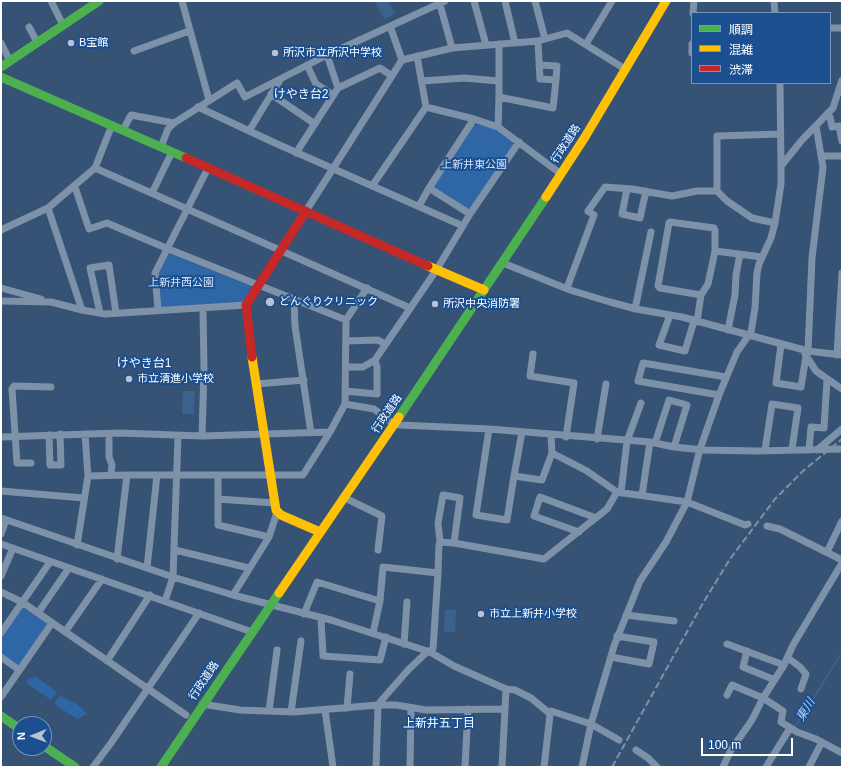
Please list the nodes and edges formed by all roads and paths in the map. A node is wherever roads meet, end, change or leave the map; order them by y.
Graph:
1 (51, 1) edge
2 (99, 1) edge
3 (182, 1) edge
4 (474, 1) edge
5 (504, 1) edge
6 (535, 1) edge
7 (612, 1) edge
8 (666, 1) edge
9 (694, 1) edge
10 (774, 1) edge
11 (441, 2) edge
12 (693, 12) edge
13 (775, 12) edge
14 (63, 25) junction
15 (390, 26) junction
16 (30, 28) dead end
17 (831, 28) edge
18 (842, 28) edge
19 (189, 31) junction
20 (542, 40) junction
21 (38, 42) junction
22 (1, 43) edge
23 (516, 43) junction
24 (499, 44) junction
25 (586, 44) junction
26 (486, 45) junction
27 (452, 48) junction
28 (134, 51) dead end
29 (327, 55) junction
30 (417, 56) junction
31 (402, 60) junction
32 (10, 61) junction
33 (307, 65) junction
34 (1, 66) edge
35 (539, 66) junction
36 (625, 69) junction
37 (392, 76) junction
38 (1, 77) edge
39 (280, 80) junction
40 (556, 80) junction
41 (842, 80) edge
42 (422, 81) junction
43 (499, 82) junction
44 (780, 84) edge
45 (338, 88) junction
46 (271, 94) junction
47 (333, 95) junction
48 (499, 98) junction
49 (209, 100) junction
50 (198, 106) junction
51 (426, 107) junction
52 (827, 114) junction
53 (474, 120) junction
54 (174, 123) junction
55 (315, 124) junction
56 (112, 125) junction
57 (816, 126) junction
58 (498, 127) junction
59 (124, 130) junction
60 (249, 131) junction
61 (780, 134) junction
62 (519, 142) junction
63 (842, 142) edge
64 (161, 147) junction
65 (172, 152) junction
66 (296, 153) junction
67 (822, 156) junction
68 (842, 156) edge
69 (781, 166) junction
70 (95, 168) junction
71 (208, 168) junction
72 (332, 168) junction
73 (561, 174) junction
74 (372, 186) junction
75 (74, 187) junction
76 (429, 188) junction
77 (627, 189) junction
78 (646, 191) junction
79 (717, 192) junction
80 (152, 193) junction
81 (418, 206) junction
82 (48, 208) junction
83 (186, 210) junction
84 (306, 211) junction
85 (470, 214) junction
86 (775, 223) junction
87 (463, 226) junction
88 (1, 230) edge
89 (651, 232) dead end
90 (166, 248) junction
91 (280, 251) junction
92 (715, 251) junction
93 (740, 254) junction
94 (762, 257) junction
95 (504, 263) junction
96 (437, 269) junction
97 (842, 272) edge
98 (258, 285) junction
99 (1, 288) edge
100 (367, 288) junction
101 (567, 288) junction
102 (484, 290) junction
103 (841, 292) edge
104 (701, 295) junction
105 (294, 300) junction
106 (1, 301) edge
107 (51, 302) junction
108 (246, 305) junction
109 (203, 308) junction
110 (410, 308) junction
111 (635, 309) junction
112 (82, 310) junction
113 (158, 310) junction
114 (100, 313) junction
115 (116, 313) junction
116 (670, 315) junction
117 (346, 320) junction
118 (695, 321) junction
119 (728, 330) junction
120 (748, 336) junction
121 (346, 340) junction
122 (385, 344) junction
123 (781, 345) junction
124 (805, 352) junction
125 (533, 354) dead end
126 (840, 355) edge
127 (375, 360) junction
128 (346, 367) junction
129 (726, 377) junction
130 (304, 380) junction
131 (827, 380) junction
132 (256, 384) junction
133 (606, 384) dead end
134 (51, 387) dead end
135 (842, 389) edge
136 (345, 391) junction
137 (719, 395) junction
138 (641, 403) dead end
139 (345, 404) junction
140 (394, 424) junction
141 (842, 429) edge
142 (489, 430) junction
143 (330, 432) junction
144 (522, 432) junction
145 (311, 433) junction
146 (49, 434) junction
147 (60, 434) junction
148 (85, 434) junction
149 (265, 434) junction
150 (16, 436) junction
151 (178, 436) junction
152 (202, 436) junction
153 (551, 436) junction
154 (1, 437) edge
155 (566, 437) junction
156 (109, 439) dead end
157 (597, 439) junction
158 (627, 441) junction
159 (652, 443) junction
160 (674, 447) junction
161 (700, 449) junction
162 (842, 449) edge
163 (765, 450) junction
164 (792, 450) junction
165 (813, 450) junction
166 (552, 453) junction
167 (31, 463) dead end
168 (157, 475) junction
169 (178, 475) junction
170 (218, 475) junction
171 (271, 475) junction
172 (88, 476) junction
173 (111, 476) junction
174 (127, 476) junction
175 (514, 476) junction
176 (1, 491) edge
177 (619, 492) junction
178 (642, 495) junction
179 (343, 497) junction
180 (84, 498) junction
181 (218, 499) junction
182 (687, 502) junction
183 (276, 507) junction
184 (596, 518) junction
185 (3, 519) edge
186 (842, 521) edge
187 (748, 524) dead end
188 (767, 526) dead end
189 (320, 532) junction
190 (580, 532) junction
191 (1, 534) edge
192 (269, 537) junction
193 (440, 542) junction
194 (454, 543) junction
195 (1, 544) edge
196 (76, 545) junction
197 (13, 548) junction
198 (175, 550) junction
199 (378, 550) dead end
200 (827, 552) junction
201 (117, 559) junction
202 (842, 560) edge
203 (50, 562) junction
204 (842, 563) edge
205 (69, 568) junction
206 (147, 568) junction
207 (249, 568) junction
208 (438, 572) junction
209 (1, 576) edge
210 (173, 577) junction
211 (102, 579) junction
212 (1, 592) edge
213 (150, 595) junction
214 (233, 595) junction
215 (165, 601) junction
216 (380, 601) junction
217 (22, 602) junction
218 (407, 602) dead end
219 (270, 605) junction
220 (38, 613) junction
221 (199, 613) junction
222 (304, 614) junction
223 (626, 615) junction
224 (321, 618) junction
225 (674, 621) dead end
226 (52, 623) junction
227 (65, 632) junction
228 (252, 632) junction
229 (1, 633) edge
230 (373, 633) junction
231 (617, 636) junction
232 (386, 637) junction
233 (301, 641) dead end
234 (404, 644) junction
235 (727, 644) dead end
236 (277, 650) dead end
237 (747, 651) junction
238 (430, 652) junction
239 (1, 657) edge
240 (611, 657) junction
241 (788, 658) junction
242 (107, 661) junction
243 (784, 665) junction
244 (19, 670) junction
245 (350, 674) dead end
246 (775, 680) junction
247 (148, 688) junction
248 (801, 688) dead end
249 (506, 689) junction
250 (727, 696) dead end
251 (1, 697) edge
252 (763, 698) junction
253 (202, 704) junction
254 (378, 705) junction
255 (346, 708) junction
256 (410, 708) junction
257 (468, 709) junction
258 (505, 709) junction
259 (325, 710) junction
260 (269, 711) junction
261 (291, 712) junction
262 (548, 712) junction
263 (186, 715) dead end
264 (1, 716) edge
265 (12, 724) edge
266 (591, 724) junction
267 (794, 730) junction
268 (619, 740) dead end
269 (822, 742) junction
270 (636, 750) dead end
271 (52, 751) edge
272 (842, 753) edge
273 (75, 767) edge
274 (93, 767) edge
275 (161, 767) edge
276 (333, 767) edge
277 (376, 767) edge
278 (410, 767) edge
279 (465, 767) edge
280 (502, 767) edge
281 (544, 767) edge
282 (582, 767) edge
283 (657, 767) edge
284 (723, 767) edge
285 (766, 767) edge
286 (809, 767) edge

1 - 14 street
2 - 14 main road
3 - 19 street
4 - 26 street
5 - 23 street
6 - 20 street
7 - 25 street
8 - 36 main road, 行政道路
9 - 12 street
10 - 13 street
11 - 15 street
11 - 27 street
14 - 21 main road
15 - 29 street
15 - 31 street
16 - 21 street
17 - 18 street
19 - 28 street
19 - 49 street
20 - 23 street
20 - 25 street
20 - 35 street
21 - 32 main road
22 - 32 street
23 - 24 street
24 - 26 street
24 - 43 street
25 - 36 street
26 - 27 street
27 - 30 street
29 - 33 street
29 - 45 street
30 - 31 street
30 - 42 street
31 - 37 street
32 - 34 main road
33 - 39 street
33 - 47 street
35 - 40 street
35 - 40 street
36 - 73 main road, 行政道路
37 - 45 street
37 - 72 street
38 - 56 main road
39 - 46 street
39 - 49 street
40 - 48 street
41 - 52 street
42 - 43 street
42 - 51 street
43 - 48 street
44 - 61 street
45 - 47 street
46 - 55 street
46 - 60 street
47 - 55 street
48 - 58 street
49 - 50 street
50 - 54 street
50 - 60 street
51 - 53 street
51 - 74 street
52 - 57 street
52 - 63 street
53 - 58 street
53 - 76 street
54 - 59 street
54 - 64 street
55 - 66 street
56 - 59 main road
56 - 70 street
57 - 67 street
57 - 69 street
58 - 62 street
59 - 64 main road
60 - 66 street
61 - 69 street
61 - 79 street
62 - 73 street
62 - 85 street
64 - 65 main road
65 - 71 main road
65 - 80 street
66 - 72 street
67 - 68 street
67 - 124 street
69 - 86 street
70 - 75 street
70 - 80 street
71 - 83 street
71 - 84 main road
72 - 74 street
72 - 84 street
73 - 95 main road, 行政道路
74 - 81 street
75 - 82 street
75 - 90 street
76 - 81 street
76 - 85 street
77 - 78 street
77 - 78 street
77 - 101 street
78 - 79 street
79 - 86 street
80 - 83 street
81 - 87 street
82 - 88 street
82 - 112 street
83 - 90 street
83 - 91 street
84 - 91 main road
84 - 96 main road
85 - 87 street
86 - 94 street
87 - 96 street
89 - 111 street
90 - 98 street
90 - 113 street
91 - 98 main road
91 - 100 street
92 - 93 street
92 - 104 street
92 - 104 street
93 - 94 street
93 - 119 street
94 - 120 street
95 - 101 street
95 - 102 main road, 行政道路
96 - 102 main road
96 - 110 street
97 - 103 street
98 - 105 street
98 - 108 main road
99 - 107 street
100 - 110 street
100 - 117 street
101 - 111 street
102 - 140 main road, 行政道路
103 - 126 street
104 - 118 street
105 - 117 street
105 - 130 street
106 - 107 street
107 - 112 street
108 - 109 street
108 - 132 main road
109 - 113 street
109 - 152 street
110 - 122 street
111 - 116 street
112 - 114 street
113 - 115 street
114 - 115 street
114 - 115 street
116 - 118 street
116 - 118 street
117 - 121 street
118 - 119 street
119 - 120 street
120 - 123 street
120 - 129 street
121 - 122 street
121 - 128 street
122 - 127 street
123 - 124 street
123 - 124 street
124 - 126 street
124 - 131 street
125 - 155 street
127 - 128 street
127 - 136 street
128 - 136 street
129 - 137 street
129 - 137 street
130 - 132 street
130 - 145 street
131 - 135 street
131 - 165 street
132 - 149 main road
133 - 157 street
134 - 150 street
136 - 139 street
137 - 161 street
138 - 158 street
139 - 140 street
139 - 143 street
140 - 142 street
140 - 179 main road, 行政道路
141 - 165 street
142 - 144 street
142 - 175 street
143 - 145 street
143 - 171 street
144 - 153 street
144 - 175 street
145 - 149 street
146 - 147 street
146 - 147 street
146 - 150 street
147 - 148 street
148 - 151 street
148 - 172 street
149 - 152 street
149 - 171 main road
150 - 154 street
150 - 167 street
151 - 152 street
151 - 169 street
153 - 155 street
153 - 166 street
155 - 157 street
156 - 173 street
157 - 158 street
158 - 159 street
158 - 177 street
159 - 160 street
159 - 160 street
159 - 178 street
160 - 161 street
161 - 163 street
161 - 182 street
162 - 165 street
163 - 164 street
163 - 164 street
164 - 165 street
166 - 175 street
166 - 177 street
168 - 169 street
168 - 174 street
168 - 206 street
169 - 170 street
169 - 198 street
170 - 171 street
170 - 181 street
171 - 183 main road
172 - 173 street
172 - 180 street
173 - 174 street
174 - 201 street
176 - 180 street
177 - 178 street
177 - 184 street
178 - 182 street
179 - 189 main road, 行政道路
179 - 199 street
180 - 196 street
181 - 183 street
181 - 192 street
182 - 187 street
182 - 223 street
183 - 189 main road
183 - 192 street
184 - 190 street
184 - 190 street
185 - 191 street
185 - 196 street
186 - 200 street
188 - 200 street
189 - 219 main road, 行政道路
190 - 194 street
192 - 207 street
193 - 194 street
193 - 194 street
193 - 208 street
195 - 197 street
196 - 201 street
197 - 203 street
197 - 209 street
198 - 207 street
198 - 210 street
200 - 202 street
201 - 206 street
203 - 205 street
203 - 217 street
204 - 241 street
205 - 211 street
205 - 220 street
206 - 210 street
207 - 214 street
208 - 216 street
208 - 238 street
210 - 214 street
210 - 215 street
211 - 213 street
211 - 227 street
212 - 217 street
213 - 215 street
213 - 242 street
214 - 219 street
215 - 221 street
216 - 222 street
216 - 230 street
217 - 220 street
217 - 229 street
218 - 234 street
219 - 222 street
219 - 228 main road, 行政道路
220 - 226 street
221 - 228 street
221 - 247 street
222 - 224 street
223 - 225 street
223 - 231 street
224 - 230 street
224 - 232 street
226 - 227 street
226 - 244 street
227 - 242 street
228 - 253 main road, 行政道路
230 - 232 street
231 - 240 street
231 - 240 street
232 - 234 street
233 - 261 street
234 - 238 street
235 - 237 street
236 - 260 street
237 - 243 street
237 - 246 street
238 - 249 street
238 - 254 street
239 - 244 street
240 - 266 street
241 - 243 street
241 - 248 street
242 - 247 street
243 - 246 street
244 - 251 street
245 - 255 street
246 - 252 street
247 - 263 street
247 - 274 street
249 - 258 street
249 - 262 street
250 - 252 street
252 - 267 street
252 - 284 street
253 - 260 street
253 - 275 main road, 行政道路
254 - 255 street
254 - 256 street
254 - 277 street
255 - 259 street
256 - 257 street
256 - 278 street
257 - 258 street
257 - 279 street
258 - 280 street
259 - 261 street
259 - 276 street
260 - 261 street
262 - 266 street
262 - 281 street
264 - 265 main road
266 - 268 street
266 - 282 street
267 - 269 street
267 - 285 street
269 - 272 street
269 - 286 street
270 - 283 street
271 - 273 main road

